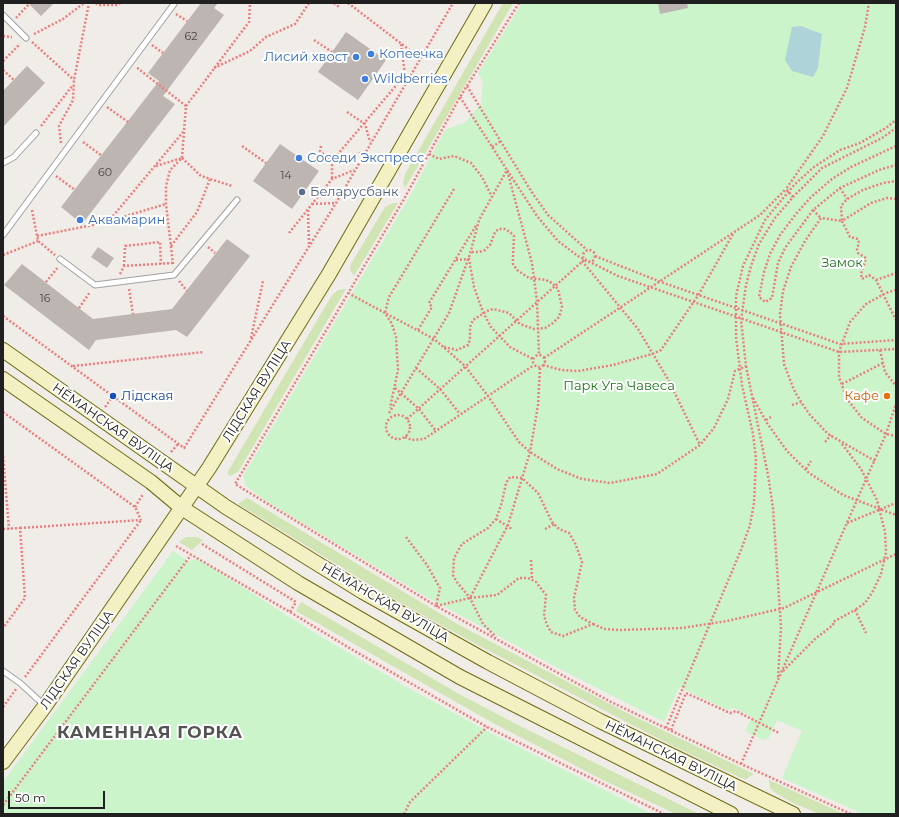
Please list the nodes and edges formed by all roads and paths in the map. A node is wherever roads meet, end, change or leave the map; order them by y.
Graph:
1 (84, 3) edge
2 (89, 3) edge
3 (96, 3) edge
4 (120, 3) edge
5 (250, 3) edge
6 (309, 3) edge
7 (334, 3) edge
8 (348, 3) edge
9 (453, 3) edge
10 (485, 3) edge
11 (519, 3) edge
12 (869, 3) edge
13 (29, 4) dead end
14 (174, 4) dead end
15 (339, 7) dead end
16 (170, 10) junction
17 (3, 15) edge
18 (187, 21) dead end
19 (11, 23) junction
20 (26, 38) junction
21 (314, 40) dead end
22 (147, 41) junction
23 (401, 44) junction
24 (332, 52) dead end
25 (163, 53) dead end
26 (420, 58) junction
27 (3, 61) edge
28 (130, 63) junction
29 (214, 69) junction
30 (3, 70) edge
31 (405, 75) junction
32 (409, 77) junction
33 (14, 80) dead end
34 (74, 80) junction
35 (73, 85) junction
36 (467, 86) junction
37 (460, 97) junction
38 (102, 102) junction
39 (186, 106) junction
40 (346, 112) dead end
41 (896, 120) edge
42 (128, 122) dead end
43 (365, 124) junction
44 (896, 128) edge
45 (184, 131) junction
46 (36, 133) joint
47 (76, 137) junction
48 (501, 141) junction
49 (60, 142) dead end
50 (370, 142) junction
51 (242, 146) dead end
52 (321, 146) dead end
53 (896, 146) edge
54 (492, 147) junction
55 (365, 152) junction
56 (429, 154) junction
57 (102, 156) dead end
58 (182, 158) junction
59 (332, 161) junction
60 (3, 163) edge
61 (266, 163) dead end
62 (896, 165) edge
63 (154, 166) junction
64 (354, 170) junction
65 (507, 170) junction
66 (51, 171) junction
67 (210, 179) junction
68 (332, 179) junction
69 (896, 181) edge
70 (232, 186) dead end
71 (454, 188) dead end
72 (840, 188) junction
73 (75, 190) dead end
74 (787, 190) junction
75 (793, 197) junction
76 (492, 198) junction
77 (30, 199) junction
78 (847, 199) junction
79 (896, 199) edge
80 (236, 200) dead end
81 (336, 203) junction
82 (166, 204) junction
83 (312, 204) junction
84 (308, 210) junction
85 (813, 210) junction
86 (821, 218) junction
87 (479, 220) junction
88 (842, 221) junction
89 (108, 222) junction
90 (289, 233) dead end
91 (733, 234) junction
92 (3, 235) edge
93 (37, 236) junction
94 (38, 241) junction
95 (309, 245) junction
96 (170, 247) junction
97 (49, 250) dead end
98 (587, 250) junction
99 (471, 252) junction
100 (3, 255) edge
101 (595, 256) junction
102 (469, 259) junction
103 (61, 260) joint
104 (456, 260) junction
105 (583, 261) junction
106 (589, 262) junction
107 (172, 263) junction
108 (161, 264) junction
109 (124, 266) junction
110 (588, 268) junction
111 (896, 273) edge
112 (174, 275) junction
113 (534, 278) junction
114 (876, 280) junction
115 (264, 281) dead end
116 (46, 282) dead end
117 (128, 282) junction
118 (661, 282) junction
119 (115, 284) junction
120 (95, 285) junction
121 (555, 286) junction
122 (650, 288) junction
123 (896, 290) edge
124 (348, 293) junction
125 (699, 294) junction
126 (883, 294) junction
127 (537, 301) junction
128 (693, 303) junction
129 (79, 308) dead end
130 (621, 308) junction
131 (736, 308) junction
132 (742, 310) junction
133 (483, 312) junction
134 (385, 313) junction
135 (133, 314) dead end
136 (3, 316) edge
137 (736, 318) junction
138 (517, 320) junction
139 (741, 320) junction
140 (896, 320) edge
141 (779, 323) junction
142 (538, 329) junction
143 (418, 330) junction
144 (780, 333) junction
145 (500, 337) junction
146 (434, 339) junction
147 (251, 340) junction
148 (896, 340) edge
149 (840, 344) junction
150 (444, 347) junction
151 (896, 348) edge
152 (3, 350) edge
153 (880, 350) junction
154 (204, 352) dead end
155 (838, 352) junction
156 (652, 354) junction
157 (539, 355) junction
158 (544, 358) junction
159 (533, 359) junction
160 (883, 363) junction
161 (534, 365) junction
162 (543, 365) junction
163 (72, 366) junction
164 (465, 366) junction
165 (746, 366) junction
166 (540, 367) junction
167 (416, 368) junction
168 (740, 369) junction
169 (3, 379) edge
170 (842, 384) junction
171 (896, 386) edge
172 (395, 388) junction
173 (440, 389) junction
174 (400, 392) junction
175 (488, 396) junction
176 (752, 396) junction
177 (801, 402) junction
178 (896, 404) edge
179 (792, 405) dead end
180 (419, 409) junction
181 (3, 412) edge
182 (389, 413) junction
183 (460, 414) junction
184 (771, 417) dead end
185 (390, 418) junction
186 (408, 419) junction
187 (766, 420) junction
188 (436, 430) junction
189 (886, 434) junction
190 (831, 435) junction
191 (896, 436) edge
192 (405, 437) junction
193 (841, 441) junction
194 (825, 442) dead end
195 (178, 444) junction
196 (700, 446) junction
197 (171, 452) dead end
198 (530, 452) junction
199 (3, 456) edge
200 (811, 461) dead end
201 (874, 461) junction
202 (806, 469) junction
203 (522, 478) junction
204 (867, 479) junction
205 (196, 486) junction
206 (143, 494) dead end
207 (857, 501) junction
208 (896, 503) edge
209 (135, 507) junction
210 (182, 508) junction
211 (880, 510) junction
212 (896, 515) edge
213 (496, 518) junction
214 (141, 520) junction
215 (847, 523) junction
216 (554, 524) junction
217 (508, 525) junction
218 (20, 528) junction
219 (3, 529) edge
220 (9, 529) junction
221 (512, 529) dead end
222 (545, 529) dead end
223 (406, 537) dead end
224 (202, 544) dead end
225 (176, 546) dead end
226 (896, 554) edge
227 (191, 555) junction
228 (531, 560) dead end
229 (884, 560) junction
230 (532, 580) junction
231 (816, 592) junction
232 (470, 598) junction
233 (436, 606) junction
234 (780, 609) junction
235 (855, 610) junction
236 (290, 612) junction
237 (593, 624) junction
238 (710, 624) junction
239 (3, 628) edge
240 (866, 633) dead end
241 (499, 640) junction
242 (3, 671) edge
243 (781, 673) junction
244 (778, 681) junction
245 (20, 683) junction
246 (45, 706) junction
247 (3, 707) edge
248 (760, 723) junction
249 (487, 727) junction
250 (666, 728) junction
251 (671, 730) junction
252 (780, 733) dead end
253 (3, 762) edge
254 (741, 764) junction
255 (3, 805) edge
256 (404, 814) edge
257 (664, 814) edge
258 (731, 814) edge
259 (793, 814) edge
260 (851, 814) edge

1 - 20 path
2 - 34 path
3 - 4 path
5 - 29 path
6 - 29 path
7 - 15 path
8 - 23 path
9 - 26 path
10 - 205 main road, ЛІДСКАЯ ВУЛІЦА
11 - 36 path
12 - 74 path
13 - 19 path
14 - 16 lane
16 - 18 path
16 - 22 lane
17 - 19 lane
19 - 20 lane
20 - 27 path
20 - 34 path
21 - 24 path
22 - 25 path
22 - 28 lane
23 - 26 path
23 - 31 path
26 - 32 path
28 - 38 lane
28 - 39 path
29 - 39 path
30 - 33 path
31 - 32 path
31 - 43 path
32 - 50 path
34 - 35 path
35 - 46 path
35 - 49 path
36 - 37 path
36 - 48 path
37 - 54 path
37 - 56 path
38 - 42 path
38 - 47 lane
39 - 45 path
40 - 43 path
41 - 74 path
43 - 50 path
43 - 59 path
44 - 75 path
45 - 58 path
45 - 63 path
46 - 60 lane
47 - 57 path
47 - 66 lane
48 - 54 path
48 - 98 path
50 - 55 path
51 - 61 path
52 - 59 path
53 - 85 path
54 - 65 path
55 - 59 path
55 - 64 path
56 - 76 path
56 - 124 path
58 - 63 path
58 - 67 path
58 - 82 path
59 - 68 path
62 - 72 path
63 - 89 path
64 - 68 path
64 - 81 path
65 - 76 path
65 - 105 path
65 - 113 path
66 - 73 path
66 - 77 lane
67 - 70 path
67 - 96 path
68 - 83 path
69 - 78 path
71 - 134 path
72 - 78 path
72 - 85 path
74 - 75 path
74 - 91 path
74 - 131 path
75 - 132 path
76 - 87 path
77 - 92 lane
77 - 93 path
78 - 88 path
79 - 88 path
80 - 112 lane
81 - 83 path
81 - 95 path
82 - 89 path
82 - 96 path
83 - 84 path
84 - 90 path
84 - 95 path
85 - 86 path
86 - 88 path
86 - 141 path
87 - 99 path
87 - 104 path
88 - 114 path
89 - 93 path
91 - 118 path
91 - 125 path
93 - 94 path
94 - 97 path
94 - 100 path
95 - 147 path
96 - 107 path
98 - 101 path
98 - 105 path
99 - 102 path
99 - 113 path
101 - 106 path
101 - 118 path
102 - 104 path
102 - 133 path
102 - 146 path
103 - 116 path
103 - 120 lane
104 - 143 path
105 - 106 path
105 - 110 path
105 - 121 path
106 - 110 path
106 - 122 path
107 - 108 path
107 - 112 path
108 - 109 path
108 - 109 path
109 - 119 path
110 - 130 path
111 - 114 path
112 - 117 lane
113 - 121 path
113 - 127 path
114 - 126 path
115 - 147 path
117 - 119 lane
117 - 135 path
118 - 122 path
118 - 125 path
119 - 120 lane
120 - 129 path
121 - 127 path
121 - 142 path
122 - 128 path
122 - 130 path
123 - 126 path
124 - 134 path
124 - 233 path
125 - 128 path
125 - 131 path
126 - 140 path
126 - 149 path
127 - 138 path
127 - 142 path
128 - 137 path
128 - 156 path
130 - 156 path
130 - 158 path
131 - 132 path
131 - 137 path
132 - 139 path
132 - 141 path
133 - 138 path
133 - 145 path
133 - 150 path
134 - 143 path
134 - 172 path
136 - 163 path
137 - 139 path
137 - 168 path
138 - 142 path
138 - 145 path
139 - 144 path
139 - 165 path
141 - 144 path
141 - 149 path
142 - 157 path
143 - 146 path
144 - 155 path
144 - 177 path
145 - 159 path
145 - 164 path
146 - 150 path
146 - 167 path
147 - 195 path
148 - 149 path
149 - 155 path
150 - 164 path
151 - 153 path
152 - 205 main road, НЁМАНСКАЯ ВУЛІЦА
153 - 155 path
153 - 160 path
154 - 163 path
155 - 170 path
156 - 162 path
156 - 196 path
157 - 158 path
157 - 159 path
158 - 162 path
159 - 161 path
160 - 170 path
160 - 171 path
161 - 166 path
161 - 175 path
162 - 166 path
163 - 195 path
164 - 173 path
164 - 175 path
165 - 168 path
165 - 176 path
166 - 198 path
167 - 173 path
167 - 174 path
168 - 196 path
168 - 238 path
169 - 210 main road, НЁМАНСКАЯ ВУЛІЦА
170 - 189 path
172 - 174 path
172 - 182 path
173 - 180 path
173 - 183 path
174 - 180 path
174 - 182 path
175 - 183 path
175 - 198 path
176 - 187 path
176 - 234 path
177 - 179 path
177 - 190 path
178 - 189 path
180 - 186 path
180 - 188 path
181 - 209 path
182 - 185 path
183 - 188 path
184 - 187 path
185 - 186 path
185 - 192 path
186 - 192 path
187 - 202 path
188 - 192 path
189 - 191 path
189 - 201 path
190 - 193 path
190 - 194 path
193 - 201 path
193 - 204 path
195 - 197 path
196 - 198 path
198 - 203 path
199 - 220 path
200 - 202 path
201 - 204 path
202 - 207 path
203 - 213 path
203 - 216 path
203 - 217 path
204 - 207 path
204 - 211 path
205 - 210 main road, ЛІДСКАЯ ВУЛІЦА
205 - 259 main road, НЁМАНСКАЯ ВУЛІЦА
206 - 209 path
207 - 211 path
207 - 215 path
208 - 211 path
209 - 214 path
210 - 246 main road, ЛІДСКАЯ ВУЛІЦА
210 - 258 main road, НЁМАНСКАЯ ВУЛІЦА
211 - 212 path
211 - 215 path
211 - 229 path
213 - 217 path
213 - 232 path
214 - 218 path
214 - 245 path
215 - 231 path
216 - 222 path
216 - 237 path
217 - 221 path
217 - 232 path
218 - 220 path
218 - 239 path
219 - 220 path
223 - 233 path
224 - 236 path
225 - 227 path
226 - 229 path
227 - 236 path
227 - 255 path
228 - 230 path
229 - 231 path
229 - 235 path
230 - 232 path
230 - 237 path
231 - 234 path
231 - 243 path
232 - 233 path
232 - 241 path
233 - 241 path
234 - 238 path
234 - 244 path
235 - 240 path
235 - 243 path
236 - 249 path
237 - 238 path
238 - 250 path
241 - 250 path
242 - 245 lane
243 - 244 path
244 - 248 path
245 - 246 lane
245 - 247 path
246 - 253 main road, ЛІДСКАЯ ВУЛІЦА
248 - 251 path
248 - 252 path
248 - 254 path
249 - 256 path
249 - 257 path
250 - 251 path
251 - 254 path
254 - 260 path

